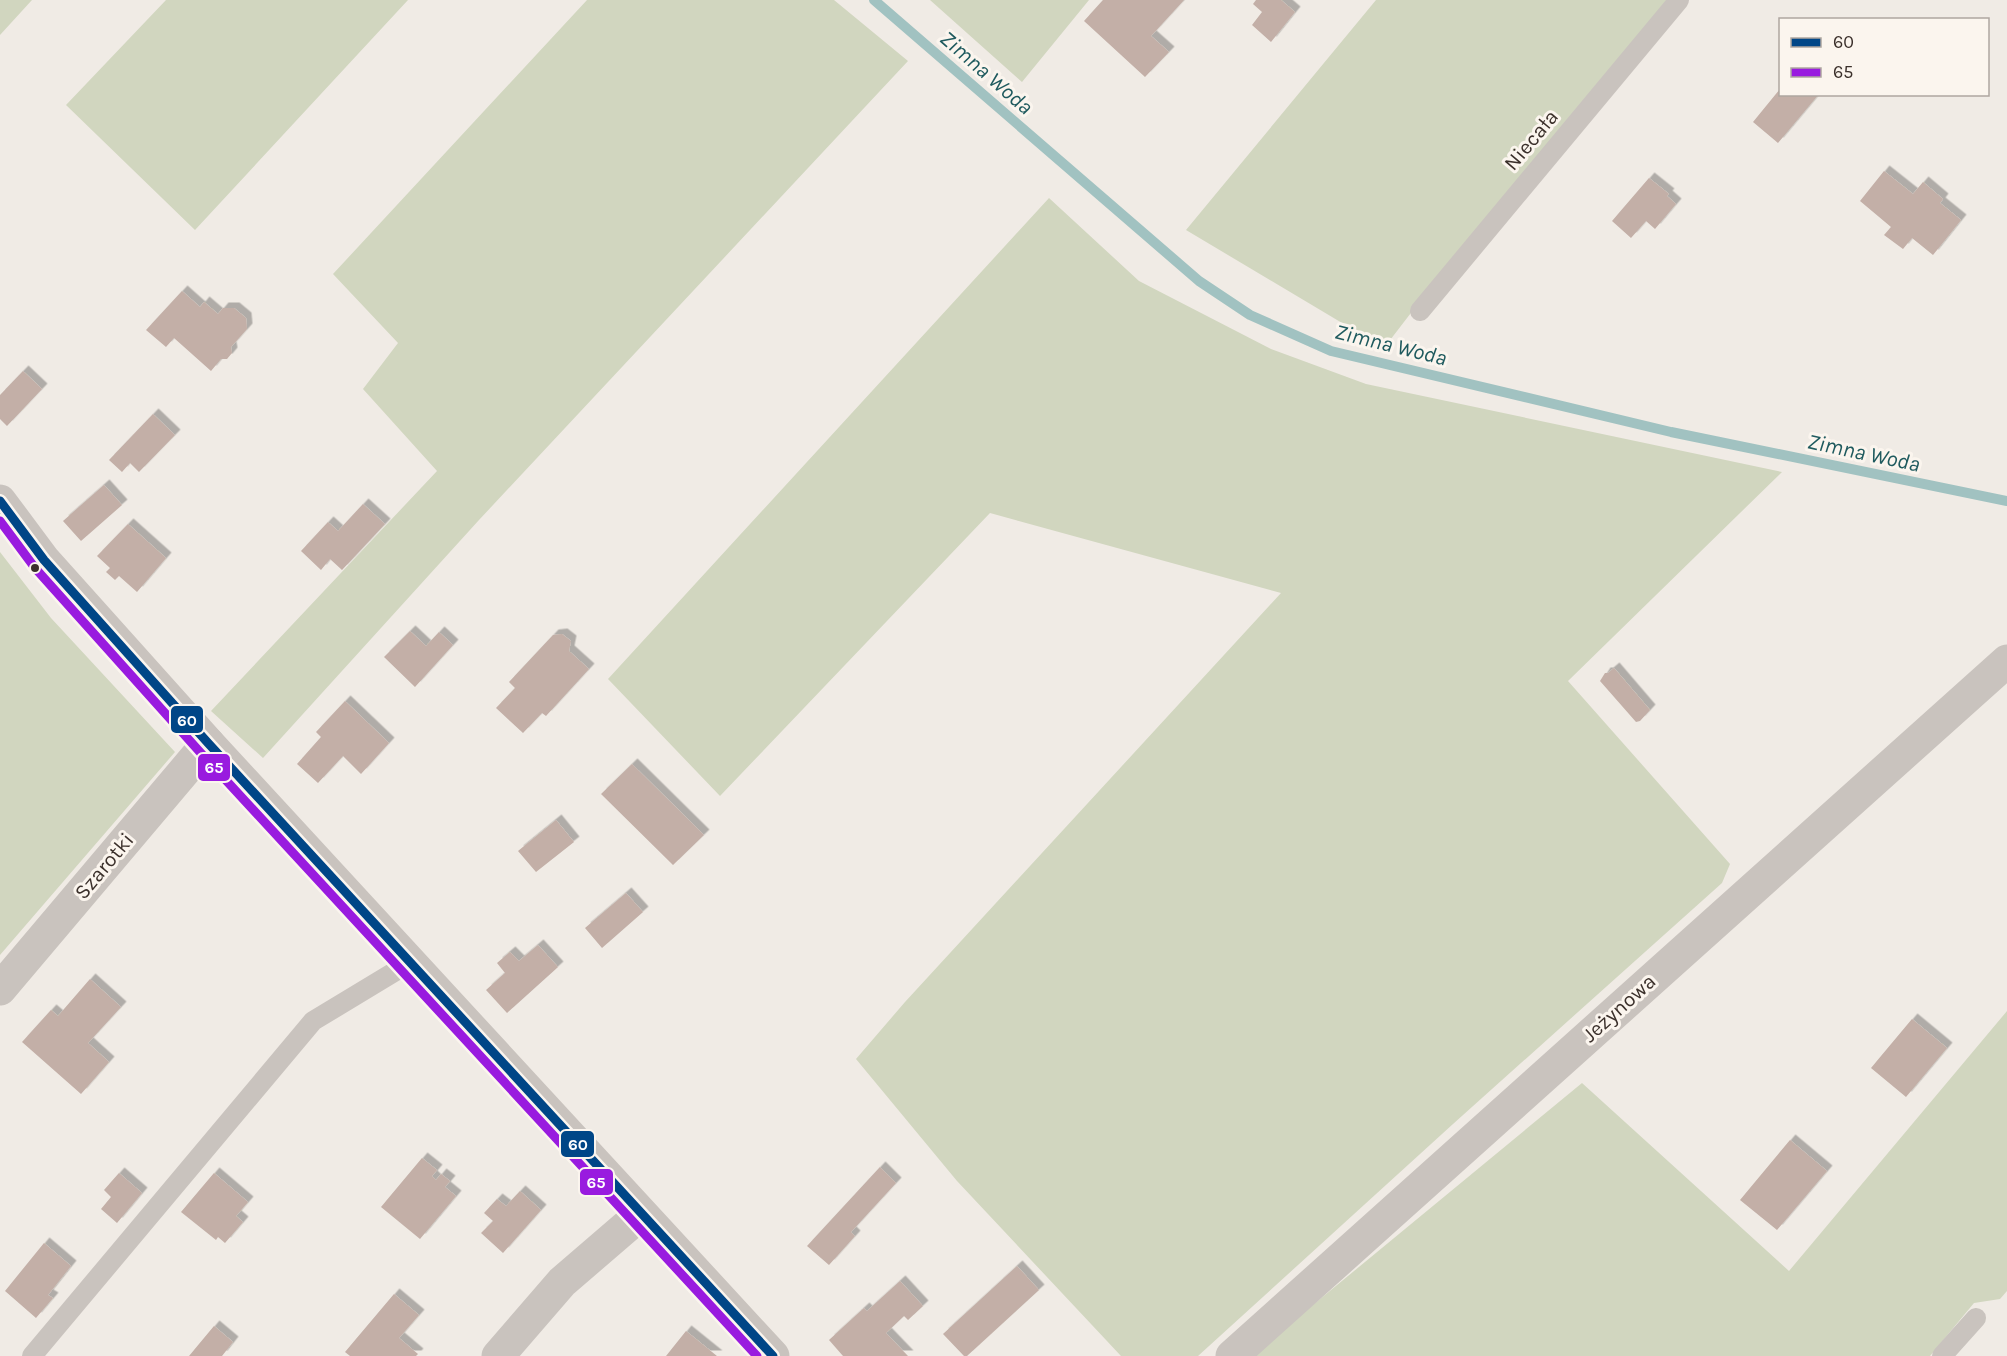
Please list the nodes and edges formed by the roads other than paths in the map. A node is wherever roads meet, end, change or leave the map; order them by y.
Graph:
1 (1679, 0) edge
2 (1420, 311) dead end
3 (0, 501) edge
4 (2007, 661) edge
5 (208, 743) junction
6 (409, 963) junction
7 (0, 989) edge
8 (641, 1214) junction
9 (1976, 1318) dead end
10 (32, 1356) edge
11 (498, 1356) edge
12 (773, 1356) edge
13 (1232, 1356) edge
14 (1942, 1356) edge

1 - 2 lane, Niecała
3 - 5 street
4 - 13 street, Jeżynowa
5 - 6 street
5 - 7 street, Szarotki
6 - 8 street
6 - 10 lane
8 - 11 street
8 - 12 street
9 - 14 lane

